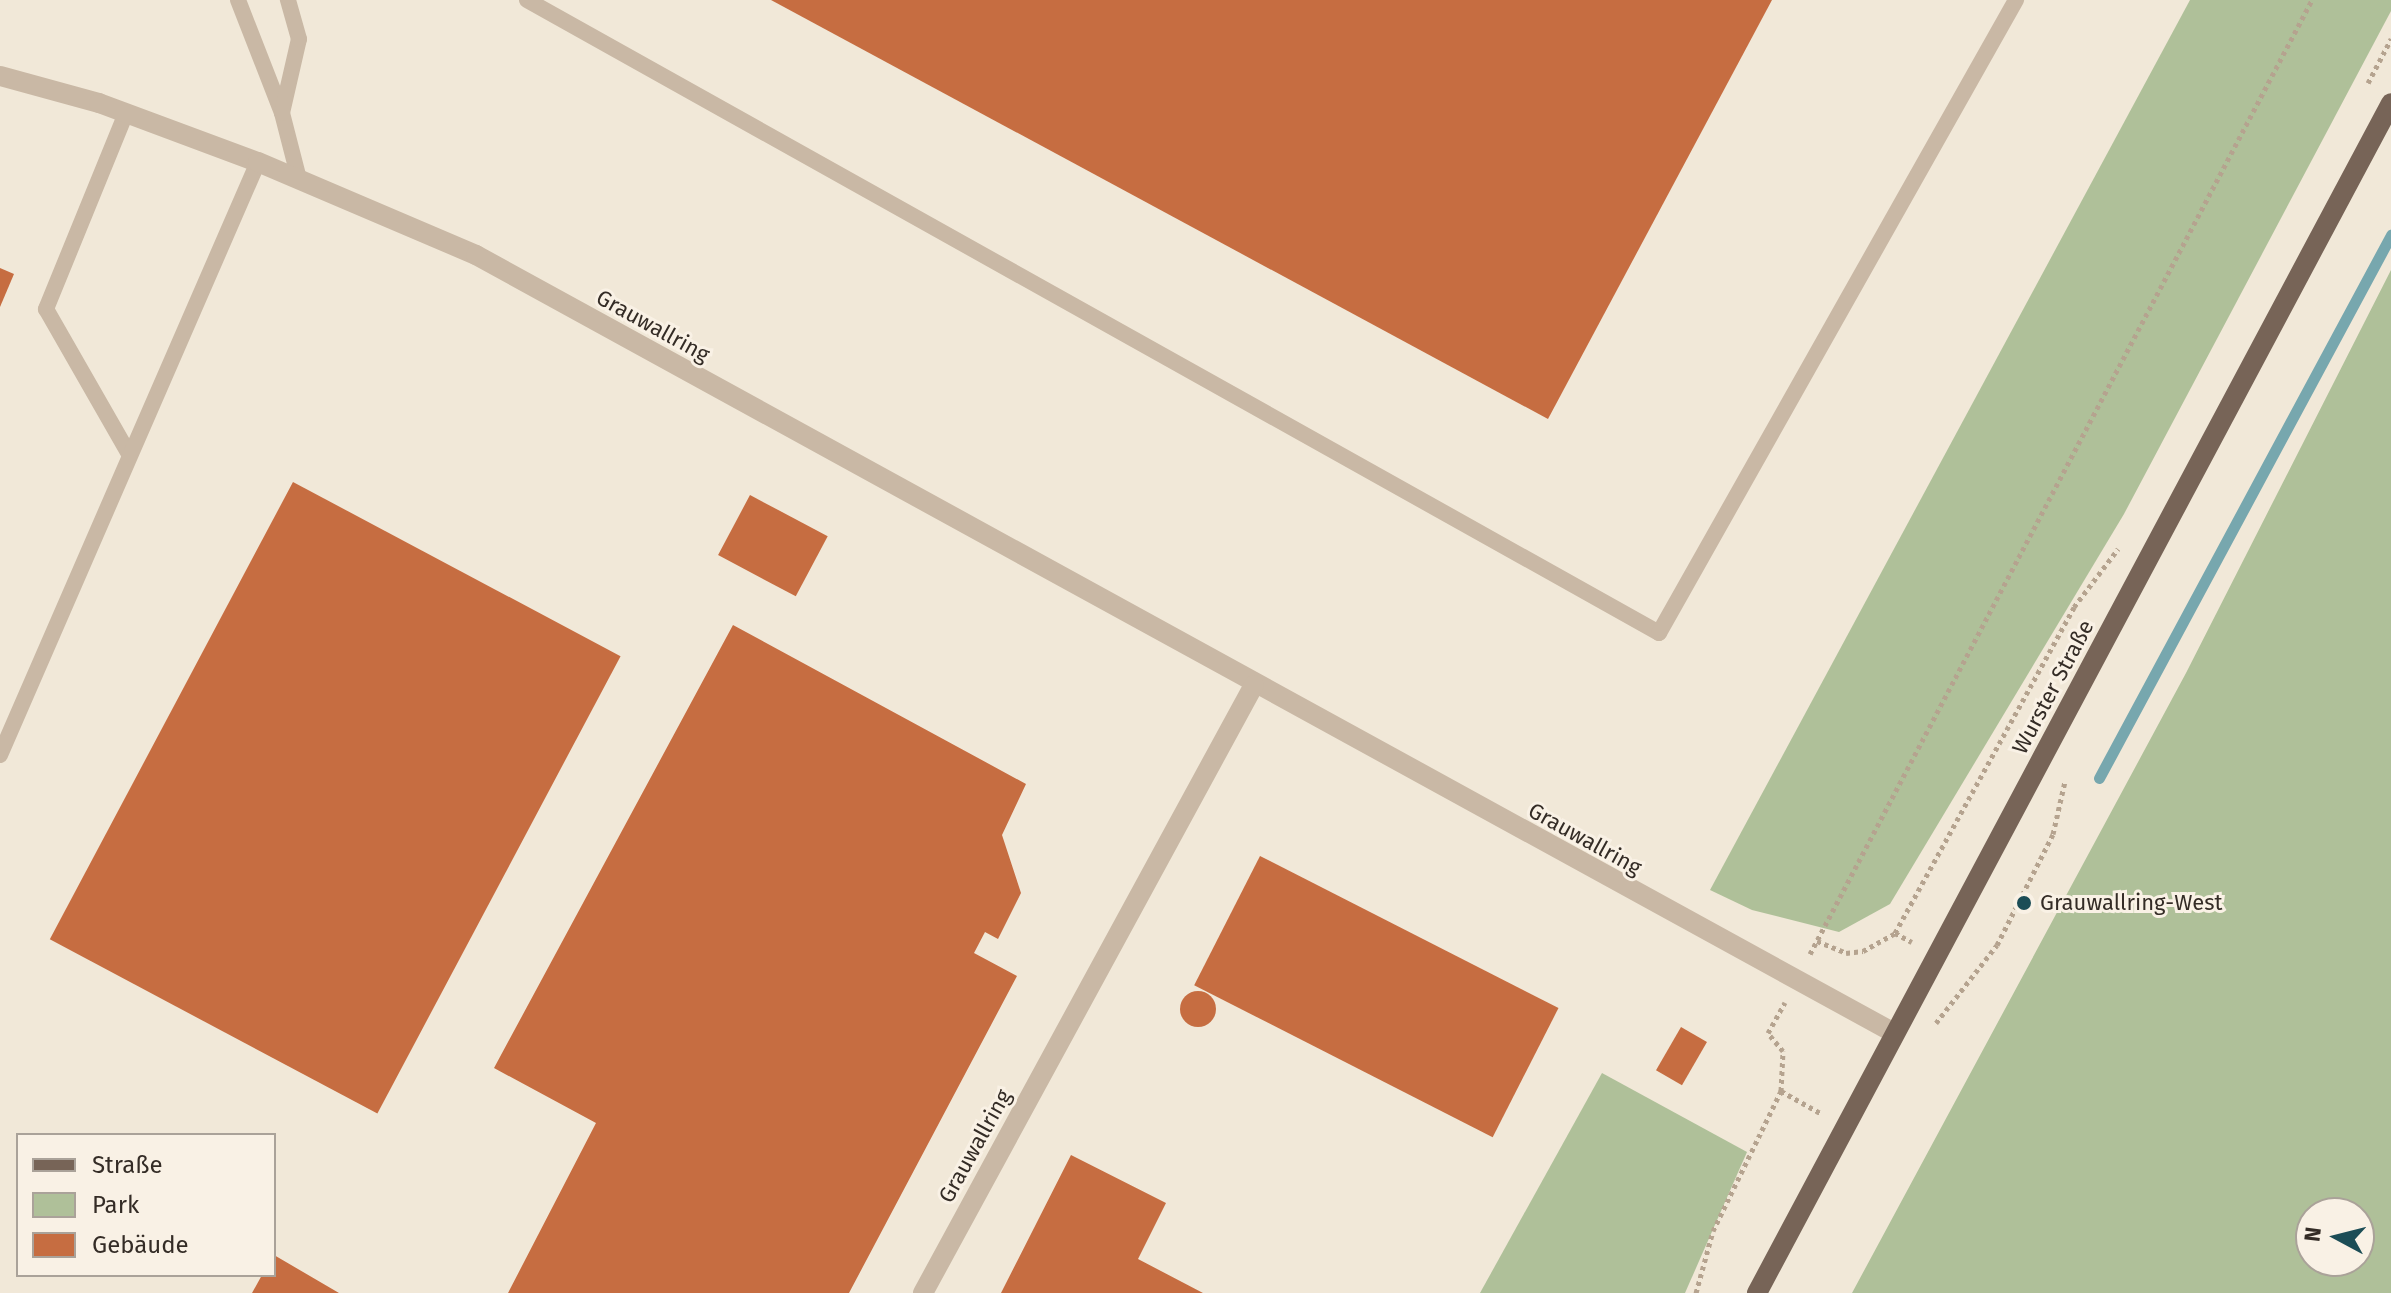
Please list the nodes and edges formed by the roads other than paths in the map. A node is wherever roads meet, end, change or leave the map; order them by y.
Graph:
1 (238, 0) edge
2 (288, 0) edge
3 (527, 0) edge
4 (2016, 0) edge
5 (0, 76) edge
6 (2391, 103) edge
7 (126, 113) junction
8 (282, 113) junction
9 (258, 162) junction
10 (299, 179) junction
11 (129, 454) junction
12 (1254, 685) junction
13 (0, 755) edge
14 (1894, 1033) junction
15 (923, 1293) edge
16 (1757, 1293) edge

1 - 8 lane
2 - 8 lane
3 - 4 lane
5 - 7 street, Grauwallring
6 - 14 main road, Wurster Straße
7 - 9 street, Grauwallring
7 - 11 lane
8 - 10 lane
9 - 10 street, Grauwallring
9 - 11 lane
10 - 12 street, Grauwallring
11 - 13 lane
12 - 14 street, Grauwallring
12 - 15 street, Grauwallring
14 - 16 main road, Wurster Straße

